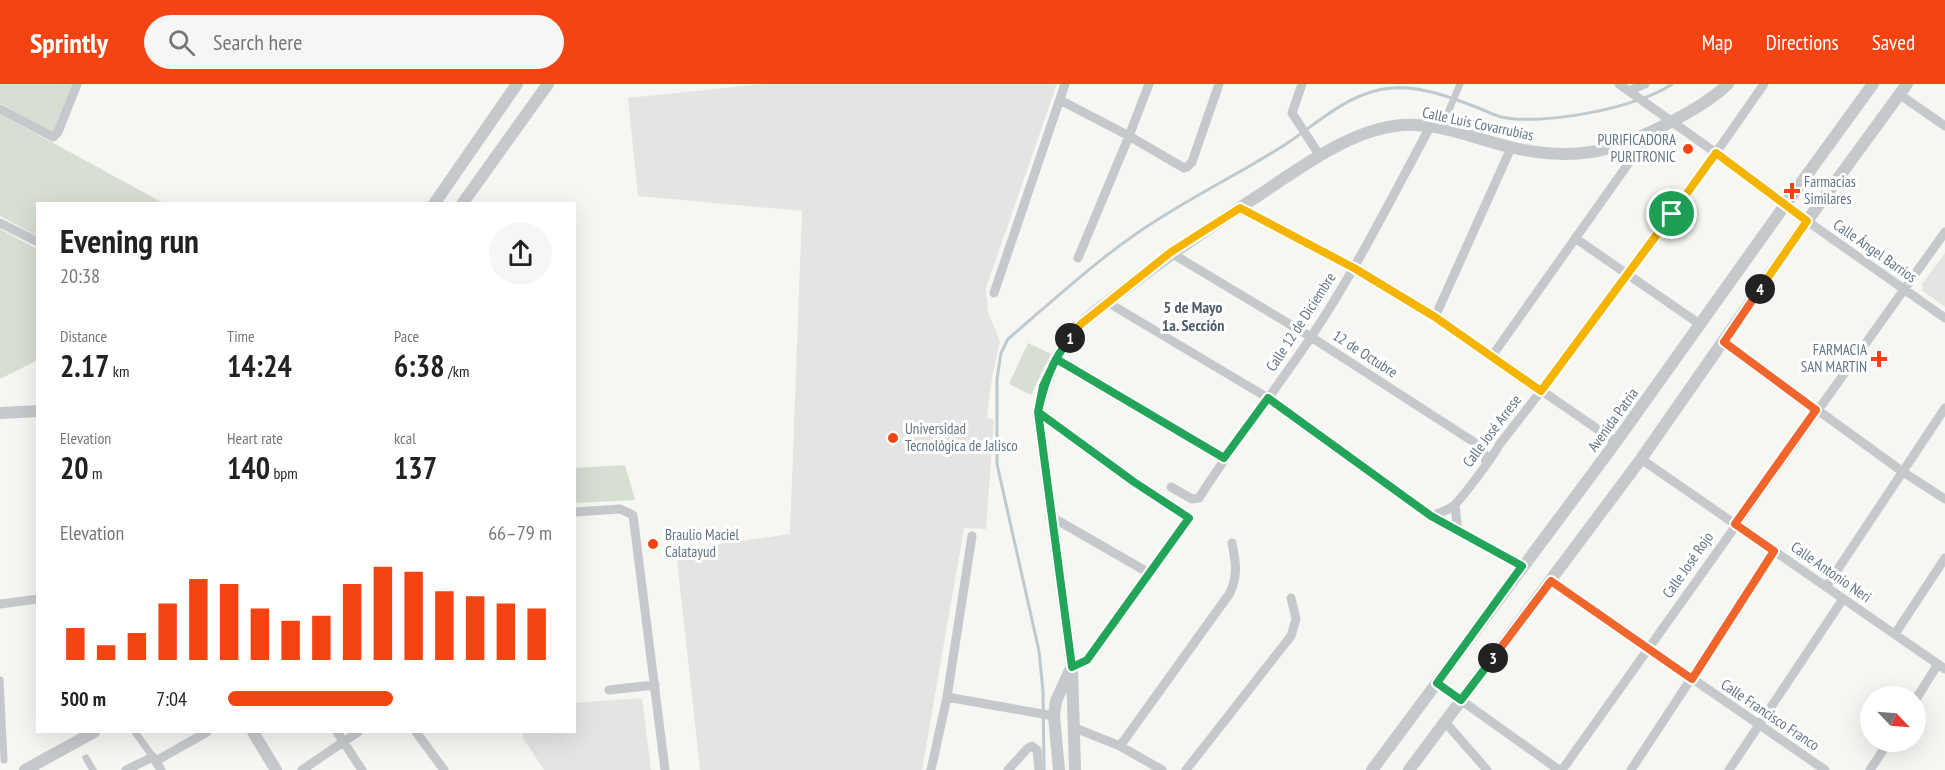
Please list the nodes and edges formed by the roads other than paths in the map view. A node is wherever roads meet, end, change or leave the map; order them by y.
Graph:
1 (77, 84) edge
2 (517, 84) edge
3 (548, 84) edge
4 (1065, 84) edge
5 (1149, 84) edge
6 (1219, 84) edge
7 (1302, 84) edge
8 (1460, 84) edge
9 (1618, 84) edge
10 (1645, 84) edge
11 (1728, 84) edge
12 (1764, 84) edge
13 (1873, 84) edge
14 (1903, 89) edge
15 (1632, 93) junction
16 (1060, 100) junction
17 (0, 108) edge
18 (1668, 119) junction
19 (1945, 126) edge
20 (1435, 128) junction
21 (1651, 131) junction
22 (1129, 136) junction
23 (1511, 148) junction
24 (1316, 151) junction
25 (1716, 153) junction
26 (435, 202) edge
27 (463, 202) edge
28 (1785, 205) junction
29 (1240, 208) junction
30 (1807, 221) junction
31 (0, 223) edge
32 (1945, 232) edge
33 (1575, 238) junction
34 (36, 241) edge
35 (1171, 252) junction
36 (1078, 258) dead end
37 (1354, 268) junction
38 (1627, 274) junction
39 (1904, 290) junction
40 (994, 293) dead end
41 (1107, 302) junction
42 (1435, 317) junction
43 (1945, 318) edge
44 (1701, 325) junction
45 (1311, 337) junction
46 (1724, 342) junction
47 (1492, 356) junction
48 (1056, 359) junction
49 (1541, 391) junction
50 (1268, 398) junction
51 (1945, 408) edge
52 (1816, 410) junction
53 (36, 411) edge
54 (1038, 412) junction
55 (0, 413) edge
56 (1616, 442) junction
57 (1499, 445) junction
58 (1480, 446) junction
59 (1224, 458) junction
60 (1641, 459) junction
61 (1485, 464) junction
62 (1903, 472) junction
63 (1171, 487) dead end
64 (1945, 499) edge
65 (1455, 505) junction
66 (576, 512) edge
67 (1050, 516) junction
68 (1431, 516) junction
69 (1735, 524) junction
70 (1458, 532) junction
71 (972, 537) dead end
72 (1232, 543) dead end
73 (1774, 551) junction
74 (1945, 558) edge
75 (1522, 566) junction
76 (1149, 573) junction
77 (1551, 581) junction
78 (1826, 587) junction
79 (1291, 598) dead end
80 (36, 599) edge
81 (1843, 599) junction
82 (0, 604) edge
83 (1895, 634) junction
84 (1647, 648) junction
85 (1072, 667) junction
86 (1942, 667) edge
87 (1692, 679) junction
88 (0, 680) edge
89 (1437, 683) junction
90 (655, 685) junction
91 (1926, 687) edge
92 (609, 690) dead end
93 (947, 697) junction
94 (1461, 700) junction
95 (1051, 716) junction
96 (1445, 722) junction
97 (1758, 725) junction
98 (1075, 728) junction
99 (90, 733) edge
100 (136, 733) edge
101 (205, 733) edge
102 (254, 733) edge
103 (338, 733) edge
104 (356, 733) edge
105 (417, 733) edge
106 (73, 738) edge
107 (343, 742) junction
108 (1120, 746) junction
109 (1882, 752) edge
110 (86, 758) dead end
111 (4, 760) dead end
112 (157, 763) edge
113 (25, 770) edge
114 (93, 770) edge
115 (126, 770) edge
116 (276, 770) edge
117 (302, 770) edge
118 (362, 770) edge
119 (444, 770) edge
120 (665, 770) edge
121 (931, 770) edge
122 (1008, 770) edge
123 (1039, 770) edge
124 (1059, 770) edge
125 (1075, 770) edge
126 (1162, 770) edge
127 (1186, 770) edge
128 (1372, 770) edge
129 (1409, 770) edge
130 (1486, 770) edge
131 (1561, 770) edge
132 (1631, 770) edge
133 (1729, 770) edge
134 (1825, 770) edge
135 (1870, 770) edge

1 - 17 street
2 - 26 street
3 - 27 street
4 - 16 street
5 - 22 street
6 - 22 street
7 - 24 street
8 - 20 street
9 - 15 street, Calle Ángel Barrios
10 - 15 street
11 - 18 street, Calle Luis Covarrubias
12 - 25 street, Calle José Arrese
13 - 28 street, Avenida Patria
14 - 19 street
14 - 30 street
15 - 18 street, Calle Ángel Barrios
16 - 22 street
16 - 40 street
18 - 21 street, Calle Luis Covarrubias
18 - 25 street, Calle Ángel Barrios
20 - 23 street, Calle Luis Covarrubias
20 - 24 street, Calle Luis Covarrubias
20 - 37 street, Calle 12 de Diciembre
21 - 23 street, Calle Luis Covarrubias
21 - 33 street
22 - 36 street
23 - 42 street
24 - 29 street, Calle Luis Covarrubias
25 - 28 street, Calle Ángel Barrios
25 - 38 street, Calle José Arrese
28 - 30 street, Calle Ángel Barrios
28 - 44 street, Avenida Patria
29 - 35 street, Calle Luis Covarrubias
29 - 37 street
30 - 39 street, Calle Ángel Barrios
30 - 46 street
31 - 34 street
32 - 39 street, Calle José Rojo
33 - 38 street
33 - 47 street
35 - 41 street, Calle Luis Covarrubias
35 - 45 street, 12 de Octubre
37 - 42 street
37 - 45 street, Calle 12 de Diciembre
38 - 44 street
38 - 49 street, Calle José Arrese
39 - 43 street, Calle Ángel Barrios
39 - 52 street, Calle José Rojo
41 - 48 street, Calle Luis Covarrubias
41 - 50 street
42 - 47 street
44 - 56 street, Avenida Patria
45 - 50 street, Calle 12 de Diciembre
45 - 58 street, 12 de Octubre
46 - 52 street
46 - 60 street
47 - 49 street
48 - 54 street, Calle Luis Covarrubias
48 - 59 street
49 - 56 street
49 - 57 street, Calle José Arrese
50 - 59 street, Calle 12 de Diciembre
50 - 68 street
51 - 62 street
52 - 62 street
52 - 69 street, Calle José Rojo
53 - 55 street
54 - 67 street, Calle Luis Covarrubias
54 - 76 street
56 - 75 street, Avenida Patria
57 - 58 street
57 - 61 street, Calle José Arrese
58 - 61 street
59 - 63 street, Calle 12 de Diciembre
60 - 69 street, Calle Antonio Neri
60 - 77 street
61 - 65 street, Calle José Arrese
62 - 64 street
62 - 78 street
65 - 68 street, Calle José Arrese
65 - 70 street
66 - 90 street
67 - 76 street
67 - 85 street, Calle Luis Covarrubias
68 - 70 street
69 - 73 street, Calle Antonio Neri
69 - 84 street, Calle José Rojo
70 - 75 street
71 - 93 street
72 - 108 street
73 - 78 street, Calle Antonio Neri
73 - 87 street
74 - 83 street
75 - 89 street, Avenida Patria
76 - 85 street
77 - 84 street, Calle Francisco Franco
77 - 94 street
78 - 81 street, Calle Antonio Neri
79 - 127 street
80 - 82 street
81 - 83 street, Calle Antonio Neri
81 - 97 street
83 - 86 street, Calle Antonio Neri
84 - 87 street, Calle Francisco Franco
84 - 131 street, Calle José Rojo
85 - 95 street
85 - 98 street, Calle Luis Covarrubias
86 - 91 street
87 - 97 street, Calle Francisco Franco
87 - 132 street
88 - 111 street
89 - 94 street
89 - 128 street, Avenida Patria
90 - 92 street
90 - 120 street
93 - 95 street
93 - 121 street
94 - 96 street
94 - 131 street
95 - 124 street
96 - 129 street
96 - 130 street
97 - 133 street
97 - 134 street, Calle Francisco Franco
98 - 108 street
98 - 125 street, Calle Luis Covarrubias
99 - 106 street
100 - 112 street
101 - 112 street
102 - 116 street
103 - 107 street
104 - 107 street
105 - 119 street
106 - 113 street
107 - 117 street
107 - 118 street
108 - 126 street
109 - 135 street
110 - 114 street
112 - 115 street
122 - 123 street

